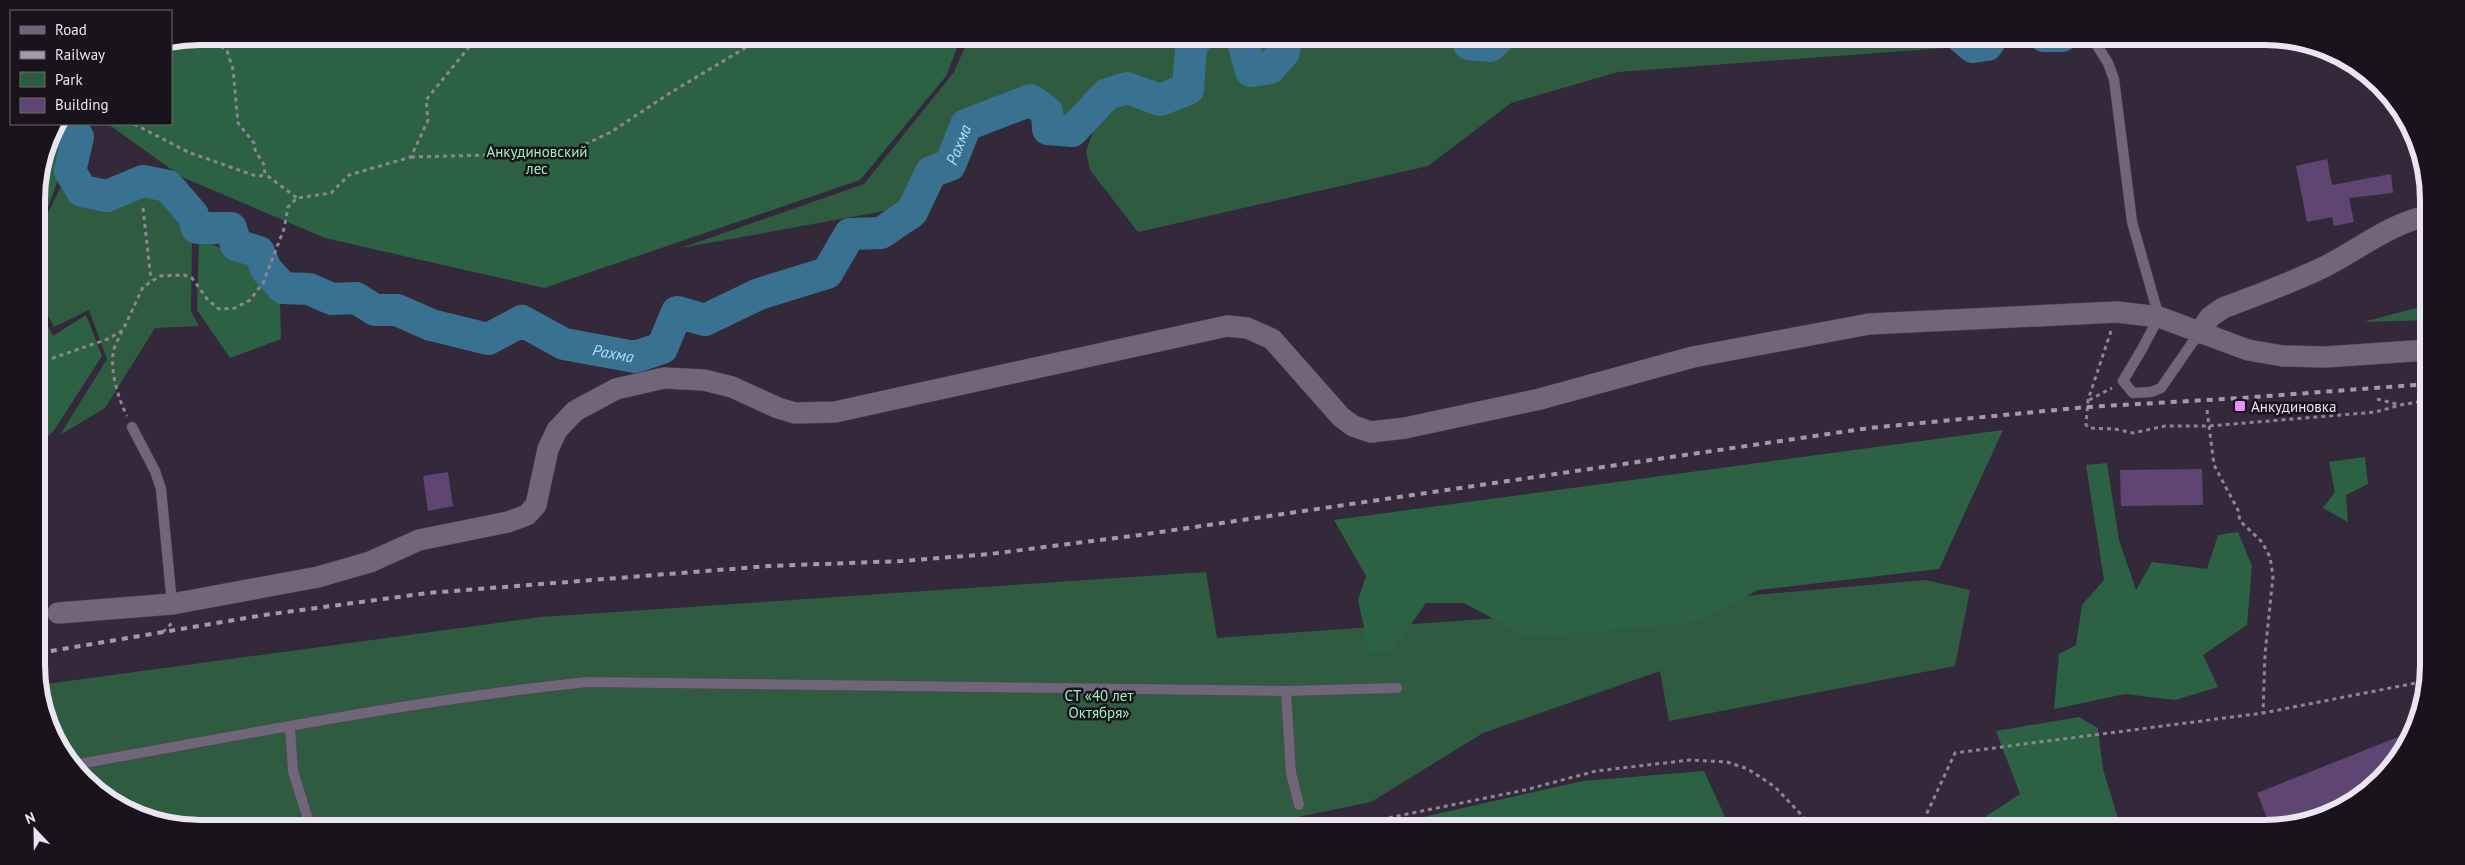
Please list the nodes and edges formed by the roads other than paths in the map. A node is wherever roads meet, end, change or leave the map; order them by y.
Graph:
1 (2097, 45) edge
2 (2420, 218) edge
3 (2158, 317) junction
4 (2200, 332) junction
5 (2420, 350) edge
6 (132, 427) road end
7 (172, 604) junction
8 (58, 613) dead end
9 (1397, 688) dead end
10 (1286, 691) junction
11 (290, 727) junction
12 (81, 764) edge
13 (1299, 805) dead end
14 (308, 820) edge

1 - 3 lane
2 - 4 street
3 - 4 street
3 - 4 lane
3 - 7 street
4 - 5 street
6 - 7 lane
7 - 8 street
9 - 10 lane
10 - 11 lane
10 - 13 lane
11 - 12 lane
11 - 14 lane

